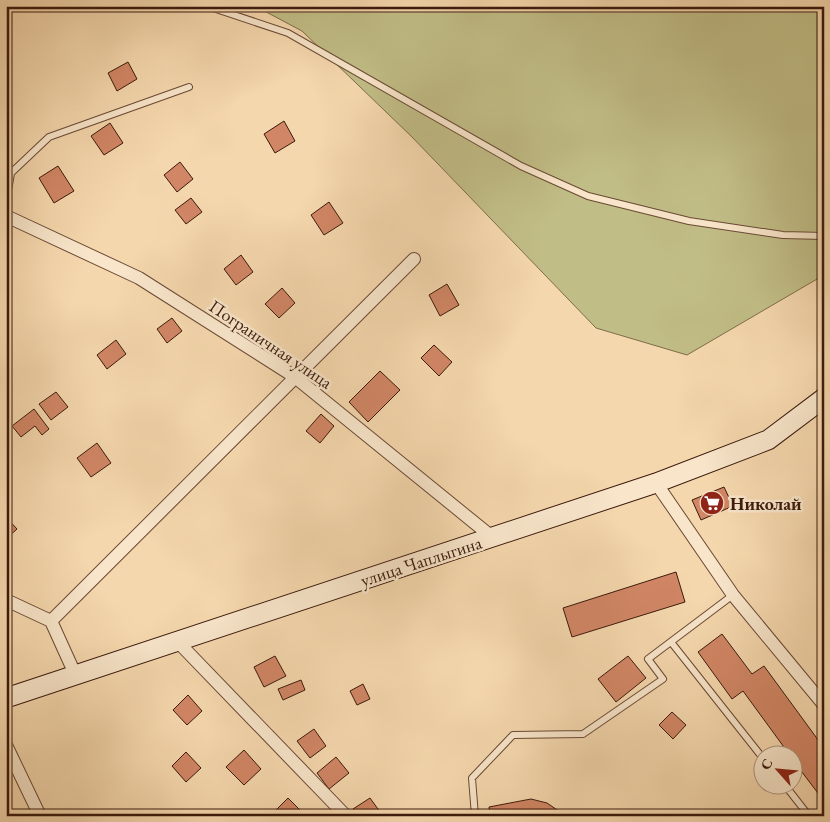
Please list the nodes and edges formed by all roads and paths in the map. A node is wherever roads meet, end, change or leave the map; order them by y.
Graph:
1 (207, 6) edge
2 (189, 87) dead end
3 (6, 204) edge
4 (6, 216) edge
5 (824, 236) edge
6 (414, 260) dead end
7 (295, 377) junction
8 (824, 398) edge
9 (656, 483) junction
10 (492, 537) junction
11 (733, 595) junction
12 (6, 600) edge
13 (52, 621) junction
14 (177, 641) junction
15 (671, 642) junction
16 (75, 674) junction
17 (6, 698) edge
18 (824, 705) edge
19 (752, 744) edge
20 (6, 745) edge
21 (792, 794) edge
22 (40, 816) edge
23 (346, 816) edge
24 (475, 816) edge
25 (809, 816) edge

1 - 5 lane
2 - 3 lane
4 - 7 street, Пограничная улица
6 - 7 street
7 - 10 street, Пограничная улица
7 - 13 street
8 - 9 main road, улица Чаплыгина
9 - 10 main road, улица Чаплыгина
9 - 11 street
10 - 14 main road, улица Чаплыгина
11 - 15 lane
11 - 18 street
12 - 13 street
13 - 16 street
14 - 16 main road, улица Чаплыгина
14 - 23 street
15 - 19 lane
15 - 24 lane
16 - 17 main road, улица Чаплыгина
20 - 22 street
21 - 25 lane

